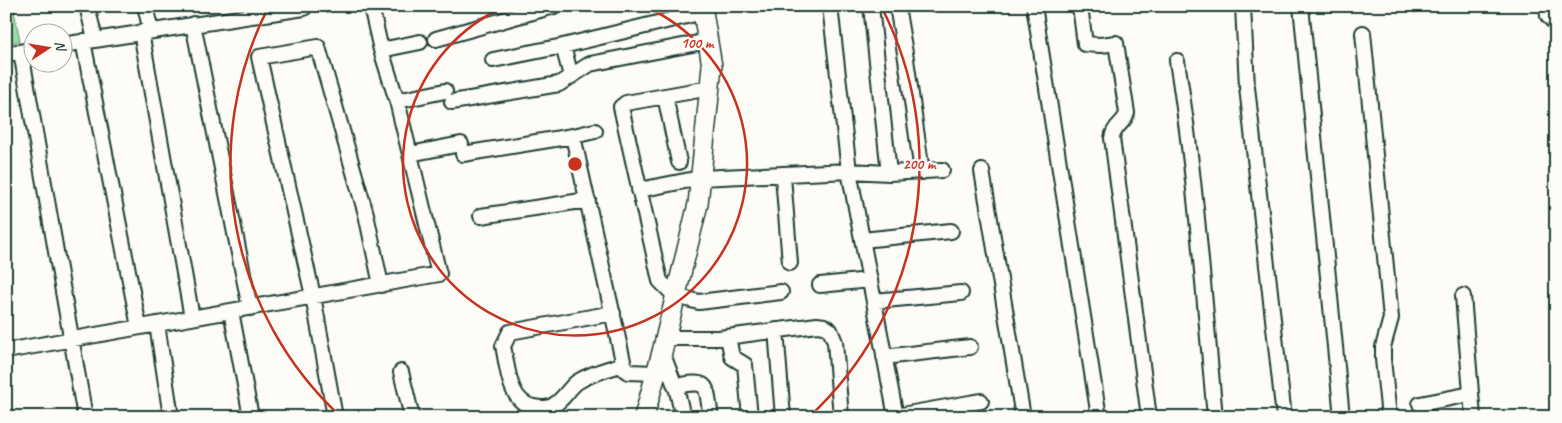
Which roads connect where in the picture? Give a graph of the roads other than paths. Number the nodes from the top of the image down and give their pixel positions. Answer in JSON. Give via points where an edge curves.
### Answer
{"nodes":[{"id":1,"x":87,"y":6,"type":"edge"},
{"id":2,"x":145,"y":6,"type":"edge"},
{"id":3,"x":304,"y":6,"type":"edge"},
{"id":4,"x":372,"y":6,"type":"edge"},
{"id":5,"x":554,"y":6,"type":"edge"},
{"id":6,"x":830,"y":6,"type":"edge"},
{"id":7,"x":871,"y":6,"type":"edge"},
{"id":8,"x":897,"y":6,"type":"edge"},
{"id":9,"x":1034,"y":6,"type":"edge"},
{"id":10,"x":1080,"y":6,"type":"edge"},
{"id":11,"x":1243,"y":6,"type":"edge"},
{"id":12,"x":1301,"y":6,"type":"edge"},
{"id":13,"x":1547,"y":6,"type":"edge"},
{"id":14,"x":703,"y":9,"type":"edge"},
{"id":15,"x":194,"y":24,"type":"junction"},
{"id":16,"x":1556,"y":24,"type":"edge"},
{"id":17,"x":146,"y":31,"type":"junction"},
{"id":18,"x":1363,"y":33,"type":"dead end"},
{"id":19,"x":436,"y":39,"type":"dead end"},
{"id":20,"x":89,"y":40,"type":"junction"},
{"id":21,"x":708,"y":41,"type":"junction"},
{"id":22,"x":420,"y":42,"type":"dead end"},
{"id":23,"x":72,"y":43,"type":"edge"},
{"id":24,"x":563,"y":46,"type":"junction"},
{"id":25,"x":381,"y":50,"type":"junction"},
{"id":26,"x":22,"y":52,"type":"edge"},
{"id":27,"x":6,"y":54,"type":"edge"},
{"id":28,"x":493,"y":60,"type":"dead end"},
{"id":29,"x":1177,"y":61,"type":"dead end"},
{"id":30,"x":30,"y":72,"type":"edge"},
{"id":31,"x":571,"y":76,"type":"junction"},
{"id":32,"x":710,"y":88,"type":"junction"},
{"id":33,"x":665,"y":96,"type":"junction"},
{"id":34,"x":397,"y":101,"type":"junction"},
{"id":35,"x":595,"y":131,"type":"dead end"},
{"id":36,"x":573,"y":136,"type":"junction"},
{"id":37,"x":410,"y":154,"type":"junction"},
{"id":38,"x":679,"y":162,"type":"dead end"},
{"id":39,"x":942,"y":170,"type":"dead end"},
{"id":40,"x":849,"y":171,"type":"junction"},
{"id":41,"x":982,"y":171,"type":"dead end"},
{"id":42,"x":922,"y":172,"type":"junction"},
{"id":43,"x":889,"y":173,"type":"junction"},
{"id":44,"x":783,"y":176,"type":"junction"},
{"id":45,"x":700,"y":178,"type":"junction"},
{"id":46,"x":639,"y":190,"type":"junction"},
{"id":47,"x":588,"y":200,"type":"junction"},
{"id":48,"x":481,"y":216,"type":"dead end"},
{"id":49,"x":950,"y":231,"type":"dead end"},
{"id":50,"x":862,"y":240,"type":"junction"},
{"id":51,"x":790,"y":263,"type":"dead end"},
{"id":52,"x":870,"y":280,"type":"junction"},
{"id":53,"x":381,"y":285,"type":"junction"},
{"id":54,"x":820,"y":285,"type":"dead end"},
{"id":55,"x":781,"y":292,"type":"dead end"},
{"id":56,"x":960,"y":293,"type":"dead end"},
{"id":57,"x":314,"y":296,"type":"junction"},
{"id":58,"x":675,"y":296,"type":"junction"},
{"id":59,"x":1463,"y":296,"type":"dead end"},
{"id":60,"x":874,"y":301,"type":"junction"},
{"id":61,"x":250,"y":308,"type":"junction"},
{"id":62,"x":232,"y":311,"type":"junction"},
{"id":63,"x":613,"y":313,"type":"junction"},
{"id":64,"x":192,"y":318,"type":"junction"},
{"id":65,"x":157,"y":324,"type":"junction"},
{"id":66,"x":139,"y":328,"type":"junction"},
{"id":67,"x":776,"y":330,"type":"junction"},
{"id":68,"x":728,"y":337,"type":"junction"},
{"id":69,"x":71,"y":340,"type":"junction"},
{"id":70,"x":664,"y":345,"type":"junction"},
{"id":71,"x":970,"y":347,"type":"dead end"},
{"id":72,"x":6,"y":351,"type":"edge"},
{"id":73,"x":884,"y":357,"type":"junction"},
{"id":74,"x":624,"y":364,"type":"junction"},
{"id":75,"x":401,"y":372,"type":"dead end"},
{"id":76,"x":656,"y":373,"type":"junction"},
{"id":77,"x":675,"y":386,"type":"junction"},
{"id":78,"x":1471,"y":394,"type":"junction"},
{"id":79,"x":981,"y":401,"type":"dead end"},
{"id":80,"x":1420,"y":404,"type":"dead end"},
{"id":81,"x":896,"y":416,"type":"edge"},
{"id":82,"x":85,"y":417,"type":"edge"},
{"id":83,"x":171,"y":417,"type":"edge"},
{"id":84,"x":251,"y":417,"type":"edge"},
{"id":85,"x":335,"y":417,"type":"edge"},
{"id":86,"x":412,"y":417,"type":"edge"},
{"id":87,"x":644,"y":417,"type":"edge"},
{"id":88,"x":683,"y":417,"type":"edge"},
{"id":89,"x":711,"y":417,"type":"edge"},
{"id":90,"x":750,"y":417,"type":"edge"},
{"id":91,"x":783,"y":417,"type":"edge"},
{"id":92,"x":842,"y":417,"type":"edge"},
{"id":93,"x":1023,"y":417,"type":"edge"},
{"id":94,"x":1100,"y":417,"type":"edge"},
{"id":95,"x":1149,"y":417,"type":"edge"},
{"id":96,"x":1215,"y":417,"type":"edge"},
{"id":97,"x":1284,"y":417,"type":"edge"},
{"id":98,"x":1342,"y":417,"type":"edge"},
{"id":99,"x":1389,"y":417,"type":"edge"},
{"id":100,"x":1473,"y":417,"type":"edge"}],
"edges":[{"from":1,"to":20,"type":"street"},
{"from":2,"to":17,"type":"street"},
{"from":3,"to":15,"type":"street"},
{"from":4,"to":25,"type":"street"},
{"from":5,"to":19,"type":"street"},
{"from":6,"to":40,"type":"street"},
{"from":7,"to":43,"type":"street"},
{"from":8,"to":42,"type":"street"},
{"from":9,"to":94,"type":"street"},
{"from":10,"to":95,"type":"street","via":[[1085,44],[1116,43],[1121,72],[1127,113],[1113,131],[1112,138]]},
{"from":11,"to":97,"type":"street","via":[[1247,87]]},
{"from":12,"to":98,"type":"street"},
{"from":13,"to":16,"type":"street","via":[[1548,16]]},
{"from":14,"to":21,"type":"main road"},
{"from":14,"to":24,"type":"street"},
{"from":15,"to":17,"type":"street"},
{"from":15,"to":61,"type":"street"},
{"from":17,"to":20,"type":"street"},
{"from":17,"to":64,"type":"street"},
{"from":18,"to":99,"type":"street","via":[[1391,318],[1383,347]]},
{"from":20,"to":23,"type":"street"},
{"from":20,"to":66,"type":"street"},
{"from":21,"to":31,"type":"street","via":[[590,64]]},
{"from":21,"to":32,"type":"main road","via":[[712,66]]},
{"from":22,"to":25,"type":"street"},
{"from":24,"to":28,"type":"street"},
{"from":24,"to":31,"type":"street"},
{"from":25,"to":34,"type":"street"},
{"from":26,"to":27,"type":"street"},
{"from":29,"to":96,"type":"street","via":[[1196,201]]},
{"from":30,"to":69,"type":"street"},
{"from":31,"to":34,"type":"street","via":[[559,84]]},
{"from":32,"to":33,"type":"street"},
{"from":32,"to":45,"type":"main road"},
{"from":33,"to":38,"type":"street"},
{"from":33,"to":46,"type":"street","via":[[626,103],[621,107]]},
{"from":34,"to":37,"type":"street"},
{"from":35,"to":36,"type":"street"},
{"from":36,"to":37,"type":"street"},
{"from":36,"to":47,"type":"street"},
{"from":37,"to":53,"type":"street","via":[[439,274]]},
{"from":39,"to":42,"type":"street"},
{"from":40,"to":43,"type":"street"},
{"from":40,"to":44,"type":"street"},
{"from":40,"to":50,"type":"street"},
{"from":41,"to":93,"type":"street"},
{"from":42,"to":43,"type":"street"},
{"from":44,"to":45,"type":"street"},
{"from":44,"to":51,"type":"street"},
{"from":45,"to":46,"type":"street"},
{"from":45,"to":58,"type":"main road","via":[[698,204]]},
{"from":46,"to":58,"type":"street","via":[[660,281]]},
{"from":47,"to":48,"type":"street"},
{"from":47,"to":63,"type":"street"},
{"from":49,"to":50,"type":"street"},
{"from":50,"to":52,"type":"street"},
{"from":52,"to":54,"type":"street"},
{"from":52,"to":60,"type":"street"},
{"from":53,"to":57,"type":"street"},
{"from":53,"to":57,"type":"street","via":[[366,214],[318,47],[259,57]]},
{"from":55,"to":58,"type":"street","via":[[699,302]]},
{"from":56,"to":60,"type":"street"},
{"from":57,"to":61,"type":"street"},
{"from":57,"to":85,"type":"street"},
{"from":58,"to":70,"type":"main road"},
{"from":59,"to":78,"type":"street"},
{"from":60,"to":73,"type":"street"},
{"from":61,"to":62,"type":"street"},
{"from":62,"to":64,"type":"street"},
{"from":62,"to":84,"type":"street"},
{"from":63,"to":74,"type":"street"},
{"from":63,"to":74,"type":"street","via":[[510,332],[503,346],[514,393],[528,406],[540,408],[551,407],[587,377]]},
{"from":64,"to":65,"type":"street"},
{"from":65,"to":66,"type":"street"},
{"from":65,"to":83,"type":"street"},
{"from":66,"to":69,"type":"street"},
{"from":67,"to":68,"type":"street"},
{"from":67,"to":91,"type":"street"},
{"from":67,"to":92,"type":"street","via":[[817,324],[830,330],[835,342]]},
{"from":68,"to":70,"type":"street"},
{"from":68,"to":90,"type":"street","via":[[732,357],[745,365]]},
{"from":69,"to":72,"type":"street"},
{"from":69,"to":82,"type":"street"},
{"from":70,"to":76,"type":"main road"},
{"from":70,"to":77,"type":"street"},
{"from":71,"to":73,"type":"street"},
{"from":73,"to":81,"type":"street"},
{"from":74,"to":76,"type":"street","via":[[628,372]]},
{"from":75,"to":86,"type":"street"},
{"from":76,"to":87,"type":"main road"},
{"from":77,"to":88,"type":"street"},
{"from":77,"to":89,"type":"street","via":[[704,384]]},
{"from":78,"to":80,"type":"street"},
{"from":78,"to":100,"type":"street"},
{"from":79,"to":81,"type":"street"}]}
